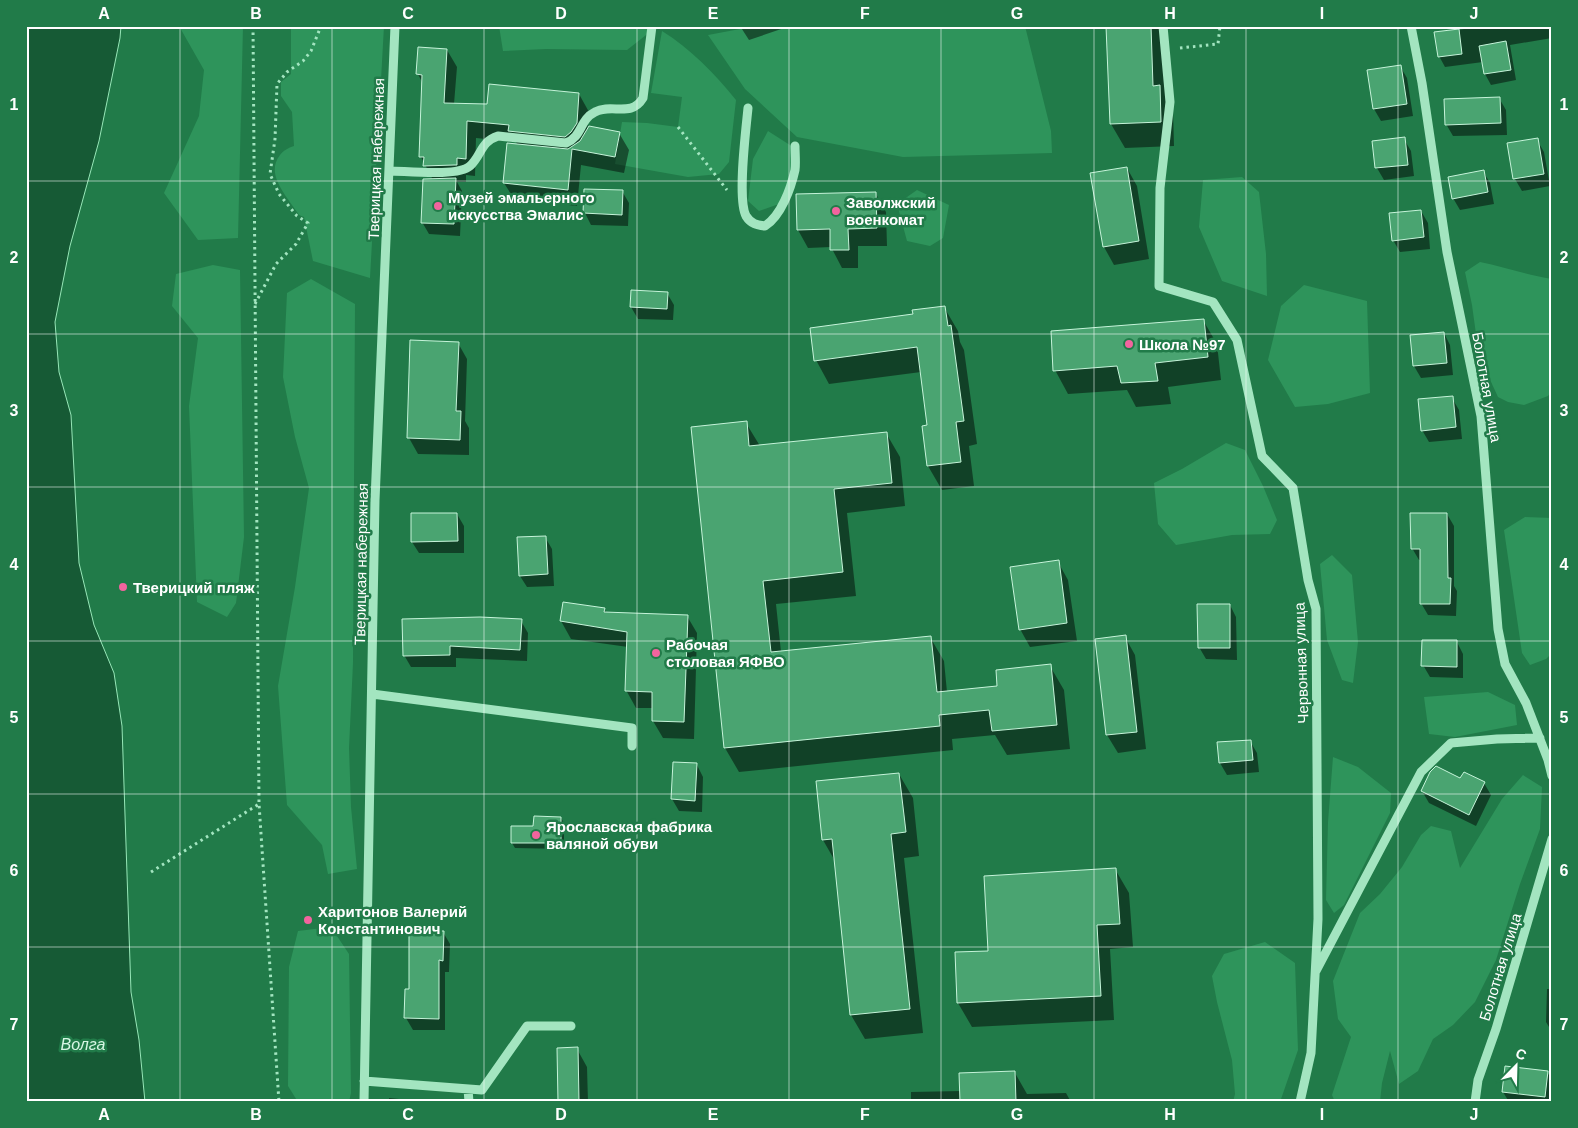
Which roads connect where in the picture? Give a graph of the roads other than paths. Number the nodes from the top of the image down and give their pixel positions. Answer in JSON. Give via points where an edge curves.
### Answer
{"nodes":[{"id":1,"x":395,"y":26,"type":"edge"},
{"id":2,"x":652,"y":26,"type":"edge"},
{"id":3,"x":1163,"y":26,"type":"edge"},
{"id":4,"x":1411,"y":26,"type":"edge"},
{"id":5,"x":748,"y":108,"type":"dead end"},
{"id":6,"x":795,"y":146,"type":"dead end"},
{"id":7,"x":389,"y":170,"type":"junction"},
{"id":8,"x":372,"y":694,"type":"junction"},
{"id":9,"x":1540,"y":738,"type":"junction"},
{"id":10,"x":632,"y":746,"type":"dead end"},
{"id":11,"x":1552,"y":776,"type":"edge"},
{"id":12,"x":1552,"y":839,"type":"edge"},
{"id":13,"x":1315,"y":973,"type":"junction"},
{"id":14,"x":571,"y":1026,"type":"dead end"},
{"id":15,"x":364,"y":1080,"type":"junction"},
{"id":16,"x":468,"y":1089,"type":"junction"},
{"id":17,"x":364,"y":1102,"type":"edge"},
{"id":18,"x":469,"y":1102,"type":"edge"},
{"id":19,"x":1300,"y":1102,"type":"edge"},
{"id":20,"x":1475,"y":1102,"type":"edge"}],
"edges":[{"from":1,"to":7,"type":"street","name":"Тверицкая набережная"},
{"from":2,"to":7,"type":"street","via":[[643,98],[639,104],[630,109],[597,110],[586,118],[574,140],[566,143],[498,136],[489,139],[468,168],[456,172]]},
{"from":3,"to":13,"type":"street","name":"Червонная улица","via":[[1170,102],[1160,188],[1159,286],[1213,302],[1237,340],[1262,456],[1293,488],[1316,609],[1318,919]]},
{"from":4,"to":9,"type":"street","name":"Болотная улица","via":[[1447,252],[1481,416],[1498,629],[1506,664]]},
{"from":5,"to":6,"type":"street","via":[[743,205],[746,216],[754,224],[765,226],[772,222],[781,208],[795,169]]},
{"from":7,"to":8,"type":"street","name":"Тверицкая набережная","via":[[375,500]]},
{"from":8,"to":10,"type":"street","via":[[632,728]]},
{"from":8,"to":15,"type":"street","name":"Тверицкая набережная"},
{"from":9,"to":11,"type":"street","name":"Болотная улица"},
{"from":9,"to":13,"type":"street","via":[[1451,743],[1421,772]]},
{"from":12,"to":20,"type":"street","name":"Болотная улица","via":[[1478,1080]]},
{"from":13,"to":19,"type":"street","name":"Червонная улица","via":[[1310,1053]]},
{"from":14,"to":16,"type":"street","via":[[527,1026],[482,1090]]},
{"from":15,"to":16,"type":"street"},
{"from":15,"to":17,"type":"street","name":"Тверицкая набережная"},
{"from":16,"to":18,"type":"street"}]}
